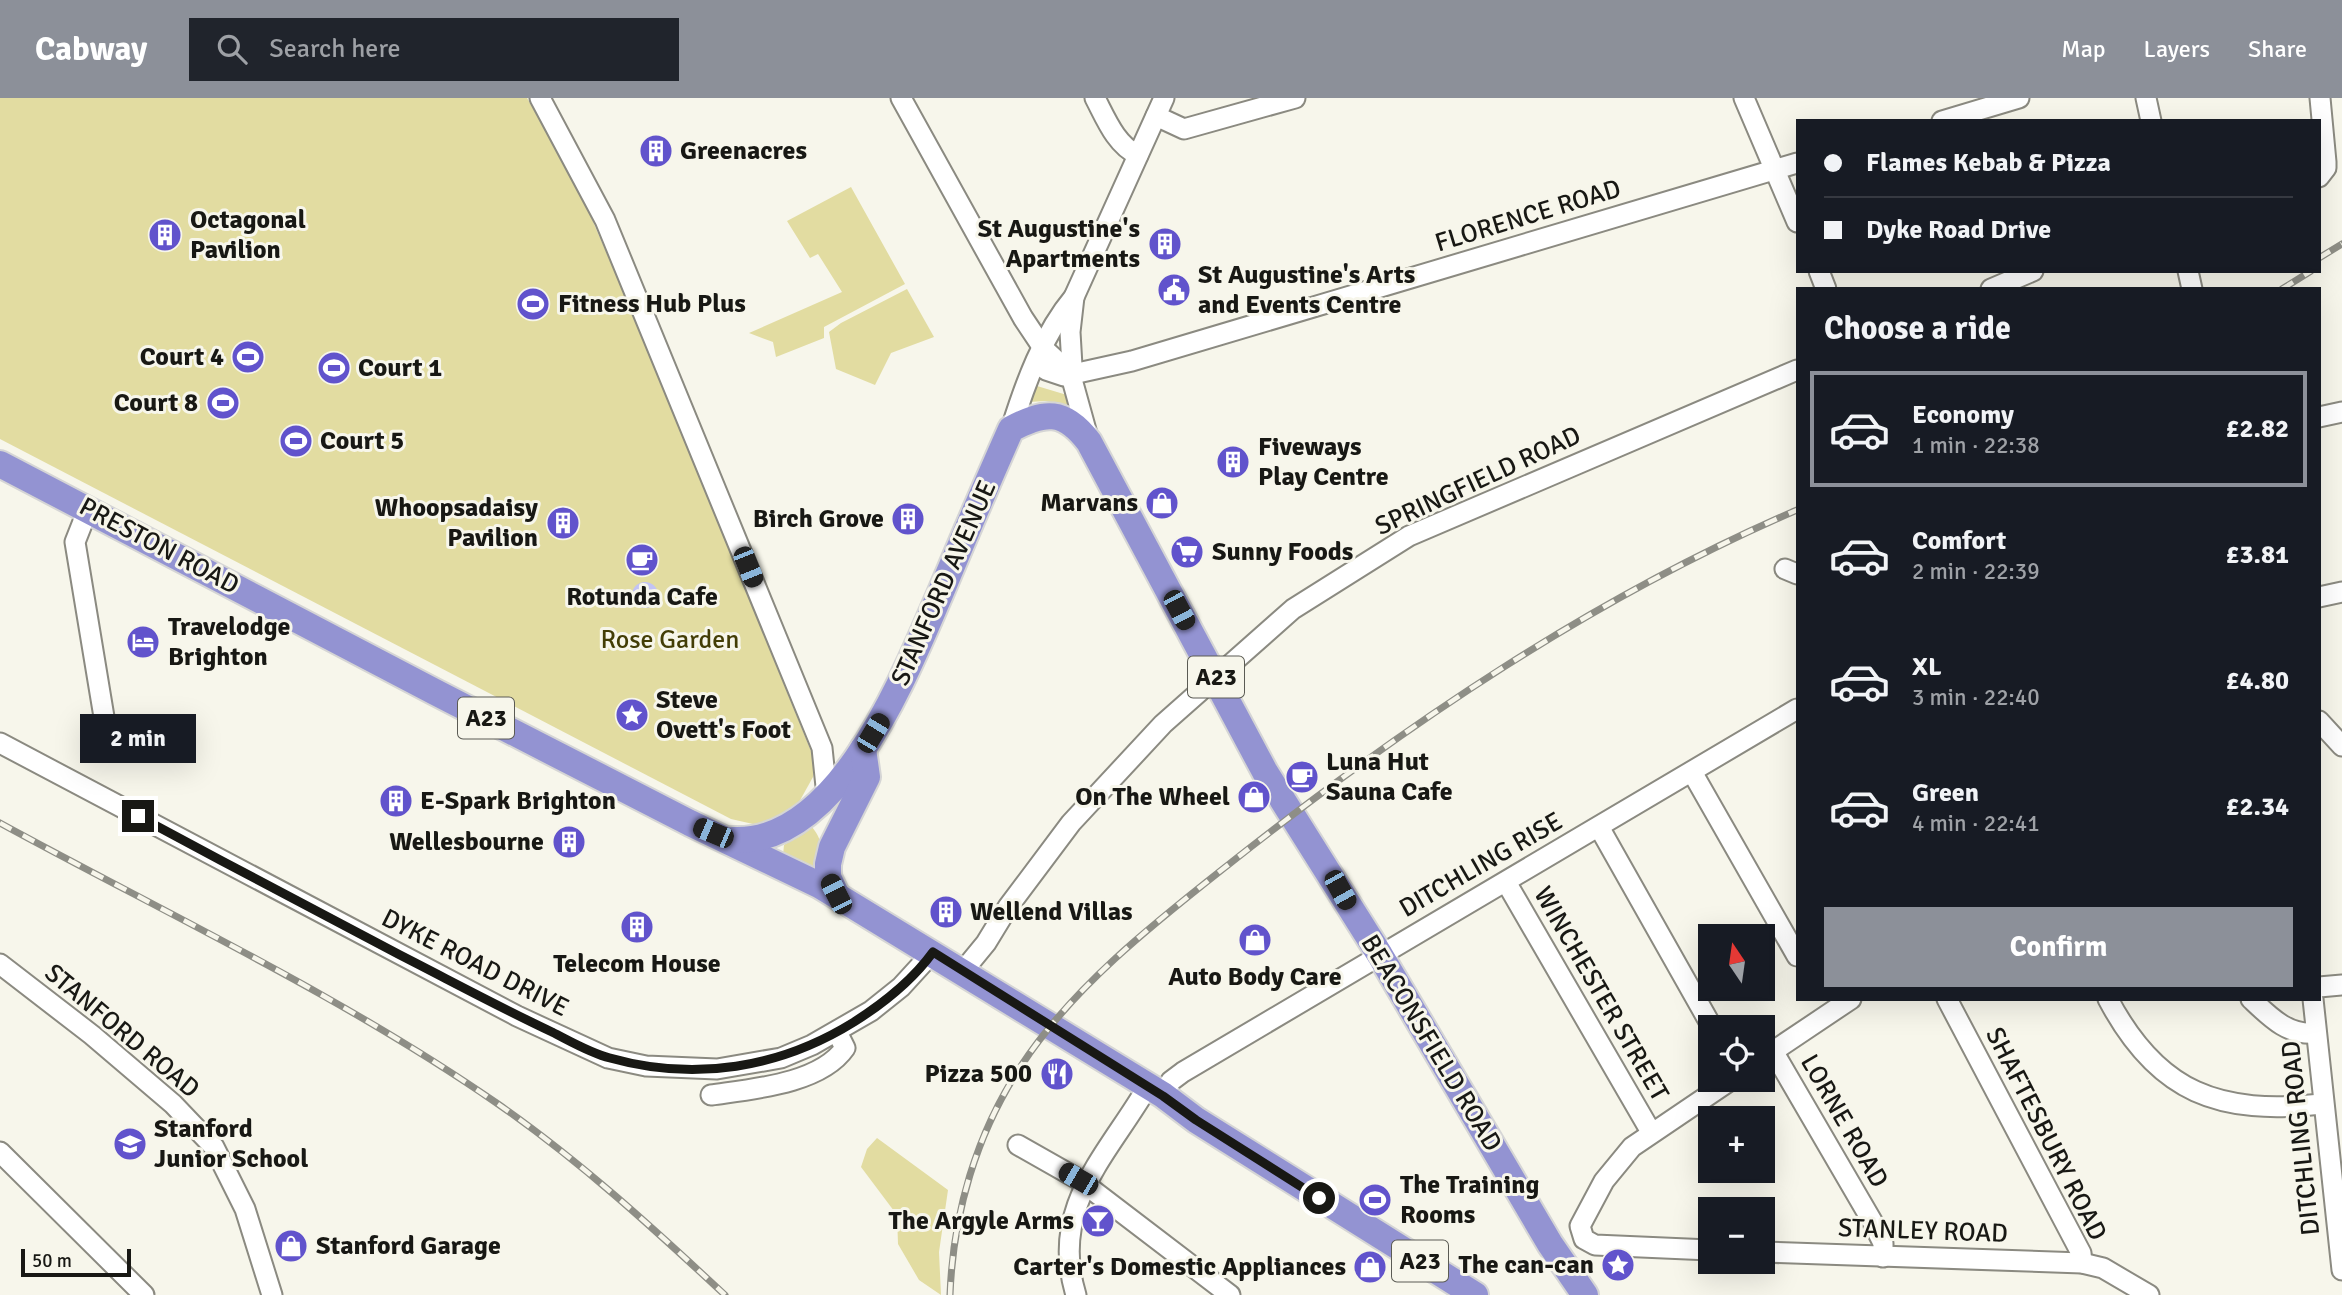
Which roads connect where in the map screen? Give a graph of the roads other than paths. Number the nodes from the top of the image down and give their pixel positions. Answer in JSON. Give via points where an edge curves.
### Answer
{"nodes":[{"id":1,"x":540,"y":98,"type":"edge"},
{"id":2,"x":901,"y":98,"type":"edge"},
{"id":3,"x":1095,"y":98,"type":"edge"},
{"id":4,"x":1295,"y":98,"type":"edge"},
{"id":5,"x":1744,"y":98,"type":"edge"},
{"id":6,"x":2018,"y":98,"type":"edge"},
{"id":7,"x":2146,"y":98,"type":"edge"},
{"id":8,"x":2320,"y":98,"type":"edge"},
{"id":9,"x":1160,"y":107,"type":"edge"},
{"id":10,"x":1949,"y":119,"type":"edge"},
{"id":11,"x":2151,"y":119,"type":"edge"},
{"id":12,"x":1138,"y":155,"type":"junction"},
{"id":13,"x":1796,"y":163,"type":"edge"},
{"id":14,"x":1775,"y":170,"type":"junction"},
{"id":15,"x":2321,"y":174,"type":"edge"},
{"id":16,"x":1796,"y":220,"type":"edge"},
{"id":17,"x":2028,"y":273,"type":"edge"},
{"id":18,"x":1996,"y":287,"type":"edge"},
{"id":19,"x":1074,"y":298,"type":"junction"},
{"id":20,"x":1041,"y":352,"type":"junction"},
{"id":21,"x":1796,"y":370,"type":"edge"},
{"id":22,"x":1072,"y":375,"type":"junction"},
{"id":23,"x":2342,"y":412,"type":"edge"},
{"id":24,"x":2321,"y":417,"type":"edge"},
{"id":25,"x":1011,"y":429,"type":"junction"},
{"id":26,"x":1089,"y":442,"type":"junction"},
{"id":27,"x":0,"y":464,"type":"edge"},
{"id":28,"x":88,"y":509,"type":"junction"},
{"id":29,"x":2342,"y":592,"type":"edge"},
{"id":30,"x":2321,"y":597,"type":"edge"},
{"id":31,"x":1216,"y":677,"type":"junction"},
{"id":32,"x":1796,"y":710,"type":"edge"},
{"id":33,"x":104,"y":723,"type":"dead end"},
{"id":34,"x":2321,"y":723,"type":"edge"},
{"id":35,"x":0,"y":743,"type":"edge"},
{"id":36,"x":2342,"y":746,"type":"edge"},
{"id":37,"x":822,"y":748,"type":"junction"},
{"id":38,"x":863,"y":749,"type":"junction"},
{"id":39,"x":1692,"y":772,"type":"junction"},
{"id":40,"x":819,"y":803,"type":"junction"},
{"id":41,"x":1599,"y":827,"type":"junction"},
{"id":42,"x":728,"y":840,"type":"junction"},
{"id":43,"x":832,"y":847,"type":"junction"},
{"id":44,"x":1506,"y":883,"type":"junction"},
{"id":45,"x":836,"y":894,"type":"junction"},
{"id":46,"x":933,"y":952,"type":"junction"},
{"id":47,"x":1380,"y":955,"type":"junction"},
{"id":48,"x":1796,"y":955,"type":"edge"},
{"id":49,"x":0,"y":964,"type":"edge"},
{"id":50,"x":963,"y":971,"type":"junction"},
{"id":51,"x":2342,"y":985,"type":"edge"},
{"id":52,"x":2321,"y":988,"type":"edge"},
{"id":53,"x":1843,"y":1001,"type":"edge"},
{"id":54,"x":1948,"y":1001,"type":"edge"},
{"id":55,"x":2109,"y":1001,"type":"edge"},
{"id":56,"x":2253,"y":1001,"type":"edge"},
{"id":57,"x":2313,"y":1001,"type":"edge"},
{"id":58,"x":1826,"y":1006,"type":"edge"},
{"id":59,"x":1705,"y":1015,"type":"edge"},
{"id":60,"x":837,"y":1032,"type":"junction"},
{"id":61,"x":2316,"y":1033,"type":"junction"},
{"id":62,"x":1775,"y":1049,"type":"edge"},
{"id":63,"x":1775,"y":1066,"type":"edge"},
{"id":64,"x":1155,"y":1091,"type":"junction"},
{"id":65,"x":1713,"y":1092,"type":"edge"},
{"id":66,"x":711,"y":1095,"type":"dead end"},
{"id":67,"x":2322,"y":1104,"type":"junction"},
{"id":68,"x":1651,"y":1132,"type":"junction"},
{"id":69,"x":1018,"y":1145,"type":"dead end"},
{"id":70,"x":0,"y":1152,"type":"edge"},
{"id":71,"x":1085,"y":1185,"type":"junction"},
{"id":72,"x":1698,"y":1249,"type":"edge"},
{"id":73,"x":1775,"y":1253,"type":"edge"},
{"id":74,"x":1883,"y":1257,"type":"junction"},
{"id":75,"x":2082,"y":1263,"type":"junction"},
{"id":76,"x":2342,"y":1270,"type":"edge"},
{"id":77,"x":1577,"y":1288,"type":"edge"},
{"id":78,"x":144,"y":1295,"type":"edge"},
{"id":79,"x":272,"y":1295,"type":"edge"},
{"id":80,"x":1076,"y":1295,"type":"edge"},
{"id":81,"x":1230,"y":1295,"type":"edge"},
{"id":82,"x":1475,"y":1295,"type":"edge"},
{"id":83,"x":2150,"y":1295,"type":"edge"}],
"edges":[{"from":1,"to":37,"type":"street","via":[[606,220]]},
{"from":2,"to":20,"type":"street"},
{"from":3,"to":12,"type":"street","via":[[1126,150]]},
{"from":4,"to":9,"type":"street","via":[[1184,129]]},
{"from":5,"to":14,"type":"street"},
{"from":6,"to":10,"type":"street"},
{"from":7,"to":11,"type":"street"},
{"from":8,"to":15,"type":"street","via":[[2326,162]]},
{"from":9,"to":12,"type":"street","name":"STANFORD AVENUE"},
{"from":12,"to":19,"type":"street","name":"STANFORD AVENUE"},
{"from":13,"to":14,"type":"street","name":"FLORENCE ROAD"},
{"from":14,"to":16,"type":"street"},
{"from":14,"to":22,"type":"street","name":"FLORENCE ROAD"},
{"from":17,"to":18,"type":"street"},
{"from":19,"to":20,"type":"street","name":"STANFORD AVENUE"},
{"from":19,"to":22,"type":"street","name":"STANFORD AVENUE"},
{"from":20,"to":22,"type":"street","via":[[1046,370]]},
{"from":20,"to":25,"type":"street","name":"STANFORD AVENUE"},
{"from":21,"to":31,"type":"street","name":"SPRINGFIELD ROAD","via":[[1409,536],[1293,609]]},
{"from":22,"to":26,"type":"street","name":"BEACONSFIELD ROAD"},
{"from":23,"to":24,"type":"street"},
{"from":25,"to":26,"type":"highway","name":"BEACONSFIELD ROAD","number":"A23","via":[[1043,416],[1058,416],[1079,429]]},
{"from":25,"to":38,"type":"highway","name":"STANFORD AVENUE","number":"A23","via":[[900,687]]},
{"from":26,"to":31,"type":"highway","name":"BEACONSFIELD ROAD","number":"A23"},
{"from":27,"to":28,"type":"highway","name":"PRESTON ROAD","number":"A23"},
{"from":28,"to":33,"type":"street","via":[[75,542]]},
{"from":28,"to":42,"type":"highway","name":"PRESTON ROAD","number":"A23"},
{"from":29,"to":30,"type":"street"},
{"from":31,"to":47,"type":"highway","name":"BEACONSFIELD ROAD","number":"A23","via":[[1265,772]]},
{"from":31,"to":50,"type":"street","name":"SPRINGFIELD ROAD","via":[[1163,724],[1071,823]]},
{"from":32,"to":39,"type":"street","name":"DITCHLING RISE"},
{"from":34,"to":36,"type":"street"},
{"from":35,"to":60,"type":"street","name":"DYKE ROAD DRIVE","via":[[517,1016],[608,1058],[646,1066],[741,1067],[797,1052]]},
{"from":37,"to":38,"type":"street"},
{"from":37,"to":40,"type":"street"},
{"from":38,"to":40,"type":"highway","name":"STANFORD AVENUE","number":"A23"},
{"from":38,"to":43,"type":"highway","via":[[867,778]]},
{"from":39,"to":41,"type":"street","name":"DITCHLING RISE"},
{"from":39,"to":48,"type":"street"},
{"from":40,"to":42,"type":"highway","name":"STANFORD AVENUE","number":"A23","via":[[767,837]]},
{"from":40,"to":43,"type":"highway"},
{"from":41,"to":44,"type":"street","name":"DITCHLING RISE"},
{"from":41,"to":59,"type":"street"},
{"from":42,"to":45,"type":"highway","number":"A23"},
{"from":43,"to":45,"type":"highway","via":[[828,877]]},
{"from":44,"to":47,"type":"street","name":"DITCHLING RISE"},
{"from":44,"to":68,"type":"street","name":"WINCHESTER STREET"},
{"from":45,"to":46,"type":"highway","number":"A23"},
{"from":46,"to":50,"type":"highway","number":"A23"},
{"from":46,"to":60,"type":"street","name":"DYKE ROAD DRIVE","via":[[892,996]]},
{"from":47,"to":64,"type":"street","name":"DITCHLING RISE"},
{"from":47,"to":77,"type":"highway","name":"BEACONSFIELD ROAD","number":"A23"},
{"from":49,"to":79,"type":"street","name":"STANFORD ROAD","via":[[173,1104],[214,1147],[245,1209]]},
{"from":50,"to":64,"type":"highway","number":"A23"},
{"from":51,"to":52,"type":"street"},
{"from":53,"to":58,"type":"street"},
{"from":54,"to":75,"type":"street","name":"SHAFTESBURY ROAD","via":[[2081,1253]]},
{"from":55,"to":67,"type":"street","via":[[2133,1043],[2188,1089],[2241,1106]]},
{"from":56,"to":61,"type":"street","via":[[2290,1030]]},
{"from":57,"to":61,"type":"street","name":"DITCHLING ROAD"},
{"from":58,"to":62,"type":"street"},
{"from":60,"to":66,"type":"street","via":[[845,1048],[836,1060],[816,1071],[786,1082]]},
{"from":61,"to":67,"type":"street","name":"DITCHLING ROAD"},
{"from":63,"to":74,"type":"street","name":"LORNE ROAD","via":[[1872,1220],[1883,1243]]},
{"from":64,"to":71,"type":"street","name":"DITCHLING RISE"},
{"from":64,"to":82,"type":"highway","number":"A23"},
{"from":65,"to":68,"type":"street"},
{"from":67,"to":76,"type":"street","name":"DITCHLING ROAD"},
{"from":68,"to":72,"type":"street","via":[[1618,1161],[1582,1217],[1581,1235],[1591,1244]]},
{"from":69,"to":71,"type":"street"},
{"from":70,"to":78,"type":"street"},
{"from":71,"to":80,"type":"street","name":"DITCHLING RISE","via":[[1068,1254]]},
{"from":71,"to":81,"type":"street"},
{"from":73,"to":74,"type":"street","name":"STANLEY ROAD"},
{"from":74,"to":75,"type":"street","name":"STANLEY ROAD"},
{"from":75,"to":83,"type":"street","name":"SHAFTESBURY ROAD","via":[[2103,1268]]}]}
